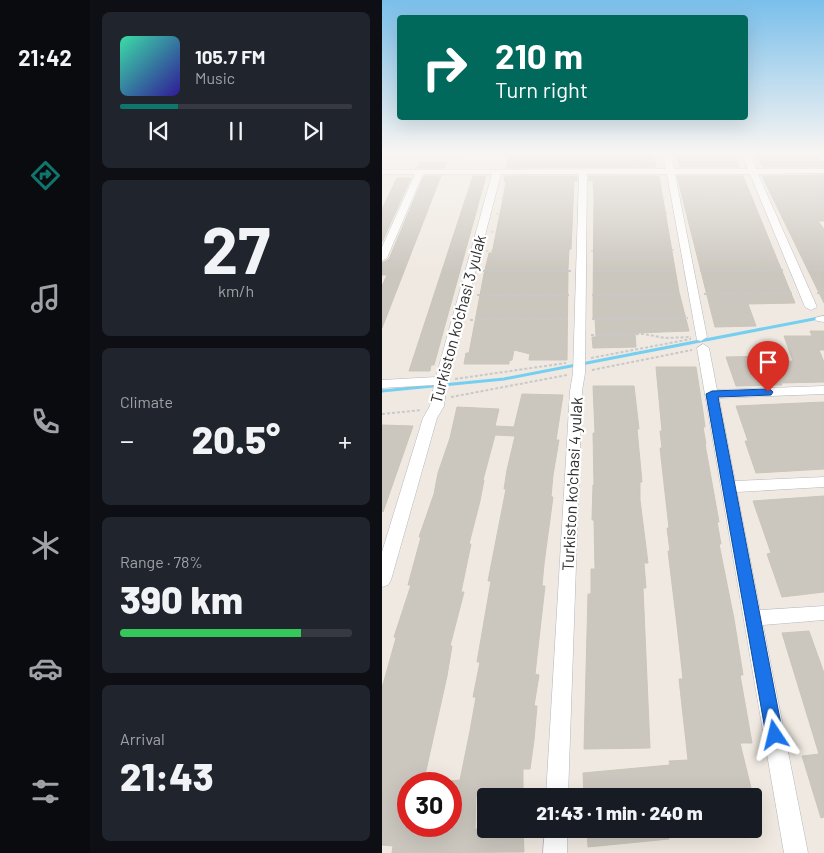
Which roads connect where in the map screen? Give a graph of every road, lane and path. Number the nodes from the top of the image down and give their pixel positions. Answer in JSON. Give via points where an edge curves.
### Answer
{"nodes":[{"id":1,"x":410,"y":194,"type":"edge"},
{"id":2,"x":491,"y":194,"type":"edge"},
{"id":3,"x":583,"y":194,"type":"edge"},
{"id":4,"x":675,"y":194,"type":"edge"},
{"id":5,"x":764,"y":196,"type":"junction"},
{"id":6,"x":824,"y":196,"type":"edge"},
{"id":7,"x":676,"y":197,"type":"junction"},
{"id":8,"x":490,"y":198,"type":"junction"},
{"id":9,"x":583,"y":198,"type":"junction"},
{"id":10,"x":678,"y":213,"type":"junction"},
{"id":11,"x":771,"y":213,"type":"junction"},
{"id":12,"x":824,"y":213,"type":"edge"},
{"id":13,"x":486,"y":214,"type":"junction"},
{"id":14,"x":582,"y":214,"type":"junction"},
{"id":15,"x":778,"y":230,"type":"junction"},
{"id":16,"x":824,"y":230,"type":"edge"},
{"id":17,"x":582,"y":231,"type":"junction"},
{"id":18,"x":682,"y":231,"type":"junction"},
{"id":19,"x":481,"y":232,"type":"junction"},
{"id":20,"x":685,"y":250,"type":"junction"},
{"id":21,"x":786,"y":250,"type":"junction"},
{"id":22,"x":824,"y":250,"type":"edge"},
{"id":23,"x":476,"y":251,"type":"junction"},
{"id":24,"x":582,"y":251,"type":"junction"},
{"id":25,"x":382,"y":258,"type":"edge"},
{"id":26,"x":795,"y":270,"type":"junction"},
{"id":27,"x":824,"y":270,"type":"edge"},
{"id":28,"x":471,"y":271,"type":"junction"},
{"id":29,"x":689,"y":271,"type":"junction"},
{"id":30,"x":581,"y":272,"type":"junction"},
{"id":31,"x":805,"y":293,"type":"junction"},
{"id":32,"x":824,"y":293,"type":"edge"},
{"id":33,"x":464,"y":294,"type":"junction"},
{"id":34,"x":693,"y":294,"type":"junction"},
{"id":35,"x":581,"y":295,"type":"junction"},
{"id":36,"x":811,"y":307,"type":"dead end"},
{"id":37,"x":580,"y":335,"type":"junction"},
{"id":38,"x":702,"y":342,"type":"junction"},
{"id":39,"x":579,"y":373,"type":"junction"},
{"id":40,"x":441,"y":381,"type":"junction"},
{"id":41,"x":382,"y":384,"type":"edge"},
{"id":42,"x":824,"y":390,"type":"edge"},
{"id":43,"x":712,"y":394,"type":"junction"},
{"id":44,"x":438,"y":406,"type":"junction"},
{"id":45,"x":382,"y":414,"type":"edge"},
{"id":46,"x":824,"y":482,"type":"edge"},
{"id":47,"x":729,"y":487,"type":"junction"},
{"id":48,"x":382,"y":580,"type":"edge"},
{"id":49,"x":824,"y":612,"type":"edge"},
{"id":50,"x":753,"y":618,"type":"junction"},
{"id":51,"x":557,"y":788,"type":"edge"},
{"id":52,"x":556,"y":838,"type":"edge"},
{"id":53,"x":555,"y":853,"type":"edge"},
{"id":54,"x":796,"y":853,"type":"edge"}],
"edges":[{"from":1,"to":25,"type":"street"},
{"from":2,"to":8,"type":"street","name":"Turkiston ko'chasi 3 yulak"},
{"from":3,"to":9,"type":"street","name":"Turkiston ko'chasi 4 yulak"},
{"from":4,"to":7,"type":"street"},
{"from":5,"to":6,"type":"path"},
{"from":5,"to":7,"type":"path"},
{"from":5,"to":11,"type":"street"},
{"from":7,"to":9,"type":"path"},
{"from":7,"to":10,"type":"street"},
{"from":8,"to":9,"type":"path"},
{"from":8,"to":13,"type":"street","name":"Turkiston ko'chasi 3 yulak"},
{"from":9,"to":14,"type":"street","name":"Turkiston ko'chasi 4 yulak"},
{"from":10,"to":11,"type":"path"},
{"from":10,"to":14,"type":"path"},
{"from":10,"to":18,"type":"street"},
{"from":11,"to":12,"type":"path"},
{"from":11,"to":15,"type":"street"},
{"from":13,"to":14,"type":"path"},
{"from":13,"to":19,"type":"street","name":"Turkiston ko'chasi 3 yulak"},
{"from":14,"to":17,"type":"street","name":"Turkiston ko'chasi 4 yulak"},
{"from":15,"to":16,"type":"path"},
{"from":15,"to":18,"type":"path"},
{"from":15,"to":21,"type":"street"},
{"from":17,"to":18,"type":"path"},
{"from":17,"to":19,"type":"path"},
{"from":17,"to":24,"type":"street","name":"Turkiston ko'chasi 4 yulak"},
{"from":18,"to":20,"type":"street"},
{"from":19,"to":23,"type":"street","name":"Turkiston ko'chasi 3 yulak"},
{"from":20,"to":21,"type":"path"},
{"from":20,"to":24,"type":"path"},
{"from":20,"to":29,"type":"street"},
{"from":21,"to":22,"type":"path"},
{"from":21,"to":26,"type":"street"},
{"from":23,"to":24,"type":"path"},
{"from":23,"to":28,"type":"street","name":"Turkiston ko'chasi 3 yulak"},
{"from":24,"to":30,"type":"street","name":"Turkiston ko'chasi 4 yulak"},
{"from":26,"to":27,"type":"path"},
{"from":26,"to":29,"type":"path"},
{"from":26,"to":31,"type":"street"},
{"from":28,"to":30,"type":"path"},
{"from":28,"to":33,"type":"street","name":"Turkiston ko'chasi 3 yulak"},
{"from":29,"to":30,"type":"path"},
{"from":29,"to":34,"type":"street"},
{"from":30,"to":35,"type":"street","name":"Turkiston ko'chasi 4 yulak"},
{"from":31,"to":32,"type":"path"},
{"from":31,"to":34,"type":"path"},
{"from":31,"to":36,"type":"street"},
{"from":33,"to":35,"type":"path"},
{"from":33,"to":40,"type":"street","name":"Turkiston ko'chasi 3 yulak"},
{"from":34,"to":35,"type":"path"},
{"from":34,"to":38,"type":"street"},
{"from":35,"to":37,"type":"street","name":"Turkiston ko'chasi 4 yulak"},
{"from":37,"to":38,"type":"path","via":[[644,334]]},
{"from":37,"to":39,"type":"street","name":"Turkiston ko'chasi 4 yulak"},
{"from":38,"to":39,"type":"path"},
{"from":38,"to":43,"type":"street"},
{"from":39,"to":44,"type":"path","via":[[445,398]]},
{"from":39,"to":51,"type":"street","name":"Turkiston ko'chasi 4 yulak"},
{"from":40,"to":41,"type":"street"},
{"from":40,"to":44,"type":"street","name":"Turkiston ko'chasi 3 yulak"},
{"from":42,"to":43,"type":"street"},
{"from":43,"to":47,"type":"street"},
{"from":44,"to":45,"type":"path"},
{"from":44,"to":48,"type":"street","name":"Turkiston ko'chasi 3 yulak","via":[[430,418]]},
{"from":46,"to":47,"type":"street"},
{"from":47,"to":50,"type":"street"},
{"from":49,"to":50,"type":"street"},
{"from":50,"to":54,"type":"street"},
{"from":52,"to":53,"type":"street"}]}
